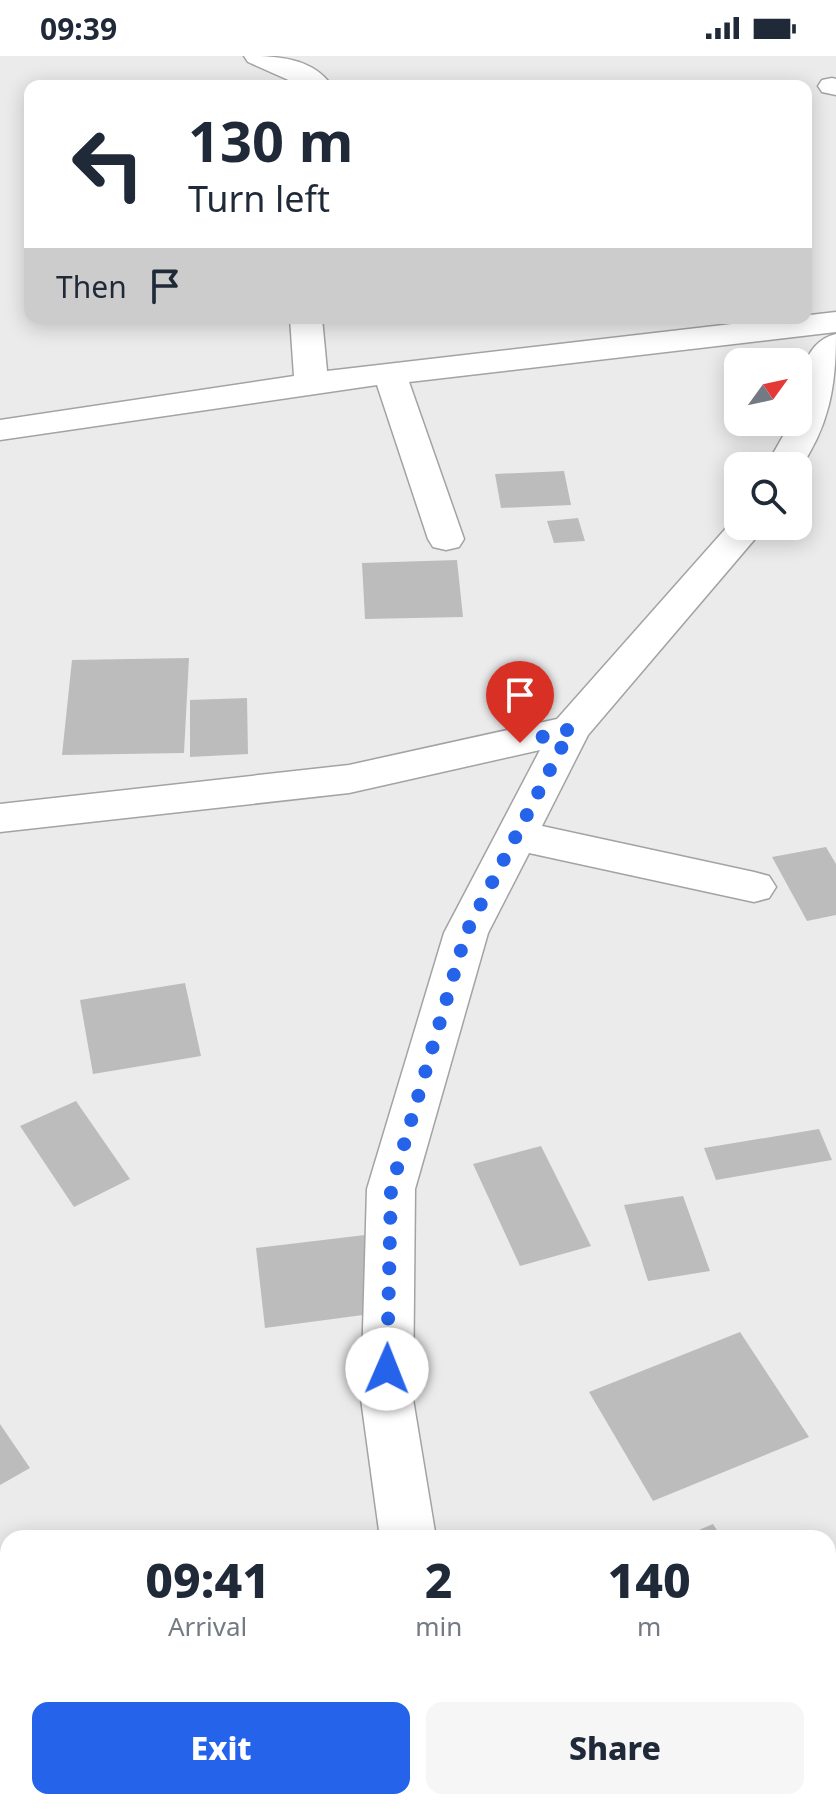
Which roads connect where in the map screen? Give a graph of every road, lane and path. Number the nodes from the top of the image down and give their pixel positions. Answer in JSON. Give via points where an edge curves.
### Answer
{"nodes":[{"id":1,"x":258,"y":56,"type":"edge"},
{"id":2,"x":312,"y":80,"type":"edge"},
{"id":3,"x":836,"y":322,"type":"edge"},
{"id":4,"x":306,"y":324,"type":"edge"},
{"id":5,"x":836,"y":344,"type":"edge"},
{"id":6,"x":390,"y":375,"type":"junction"},
{"id":7,"x":311,"y":383,"type":"junction"},
{"id":8,"x":0,"y":430,"type":"edge"},
{"id":9,"x":792,"y":452,"type":"edge"},
{"id":10,"x":446,"y":539,"type":"dead end"},
{"id":11,"x":736,"y":540,"type":"edge"},
{"id":12,"x":571,"y":729,"type":"junction"},
{"id":13,"x":0,"y":818,"type":"edge"},
{"id":14,"x":515,"y":835,"type":"junction"},
{"id":15,"x":754,"y":887,"type":"dead end"},
{"id":16,"x":407,"y":1530,"type":"edge"}],
"edges":[{"from":1,"to":2,"type":"street"},
{"from":3,"to":6,"type":"street"},
{"from":4,"to":7,"type":"street"},
{"from":5,"to":9,"type":"street","via":[[822,360],[809,421]]},
{"from":6,"to":7,"type":"street"},
{"from":6,"to":10,"type":"street"},
{"from":7,"to":8,"type":"street"},
{"from":11,"to":12,"type":"street"},
{"from":12,"to":13,"type":"street","via":[[349,779]]},
{"from":12,"to":14,"type":"street"},
{"from":14,"to":15,"type":"street"},
{"from":14,"to":16,"type":"street","via":[[466,933],[391,1189],[387,1399]]}]}
